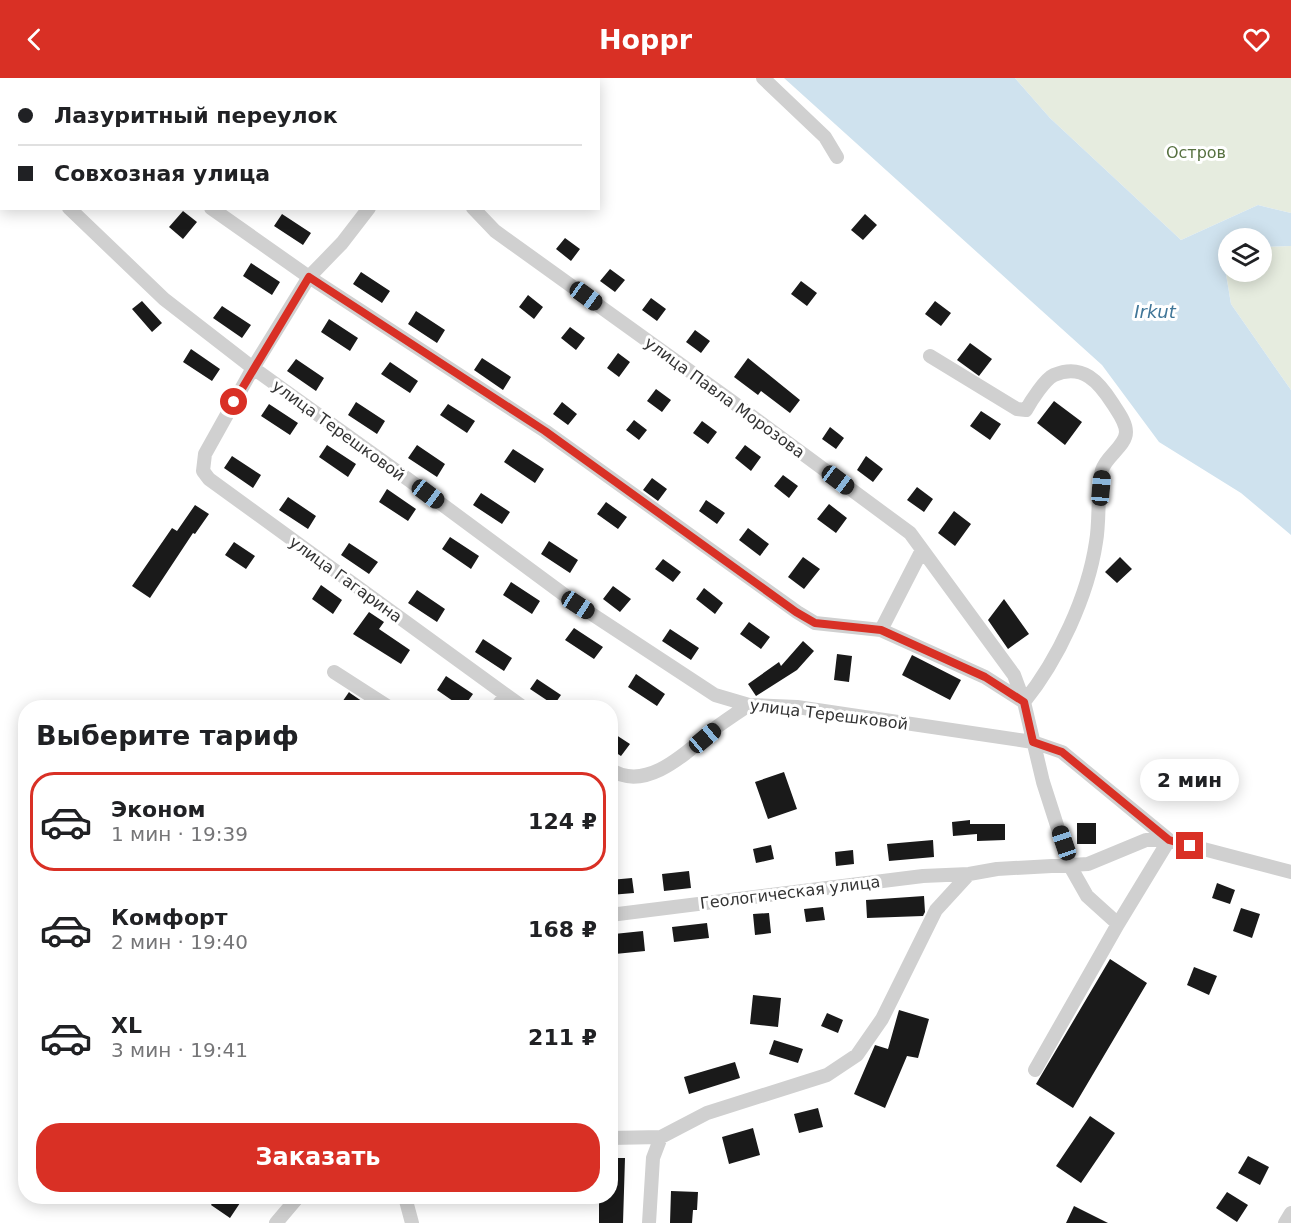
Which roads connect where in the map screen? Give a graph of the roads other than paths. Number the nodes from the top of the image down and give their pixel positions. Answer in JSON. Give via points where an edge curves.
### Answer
{"nodes":[{"id":1,"x":763,"y":78,"type":"edge"},
{"id":2,"x":837,"y":158,"type":"dead end"},
{"id":3,"x":71,"y":210,"type":"edge"},
{"id":4,"x":214,"y":210,"type":"edge"},
{"id":5,"x":367,"y":210,"type":"edge"},
{"id":6,"x":475,"y":210,"type":"edge"},
{"id":7,"x":309,"y":277,"type":"junction"},
{"id":8,"x":930,"y":356,"type":"dead end"},
{"id":9,"x":253,"y":368,"type":"junction"},
{"id":10,"x":922,"y":550,"type":"junction"},
{"id":11,"x":881,"y":630,"type":"junction"},
{"id":12,"x":334,"y":672,"type":"dead end"},
{"id":13,"x":506,"y":695,"type":"junction"},
{"id":14,"x":378,"y":700,"type":"edge"},
{"id":15,"x":502,"y":700,"type":"edge"},
{"id":16,"x":513,"y":700,"type":"edge"},
{"id":17,"x":1024,"y":702,"type":"junction"},
{"id":18,"x":749,"y":705,"type":"junction"},
{"id":19,"x":1033,"y":742,"type":"junction"},
{"id":20,"x":618,"y":773,"type":"edge"},
{"id":21,"x":1169,"y":840,"type":"junction"},
{"id":22,"x":1070,"y":866,"type":"junction"},
{"id":23,"x":1291,"y":872,"type":"edge"},
{"id":24,"x":969,"y":874,"type":"junction"},
{"id":25,"x":618,"y":914,"type":"edge"},
{"id":26,"x":1118,"y":924,"type":"junction"},
{"id":27,"x":1035,"y":1070,"type":"dead end"},
{"id":28,"x":661,"y":1137,"type":"junction"},
{"id":29,"x":618,"y":1138,"type":"edge"},
{"id":30,"x":291,"y":1204,"type":"edge"},
{"id":31,"x":407,"y":1204,"type":"edge"},
{"id":32,"x":1291,"y":1213,"type":"edge"},
{"id":33,"x":276,"y":1223,"type":"edge"},
{"id":34,"x":412,"y":1223,"type":"edge"},
{"id":35,"x":649,"y":1223,"type":"edge"},
{"id":36,"x":1285,"y":1223,"type":"edge"}],
"edges":[{"from":1,"to":2,"type":"street","via":[[825,137]]},
{"from":3,"to":9,"type":"street","name":"улица Терешковой","via":[[164,299]]},
{"from":4,"to":7,"type":"street"},
{"from":5,"to":7,"type":"street"},
{"from":6,"to":10,"type":"street","name":"улица Павла Морозова","via":[[495,231],[910,533]]},
{"from":7,"to":9,"type":"street"},
{"from":7,"to":11,"type":"street","via":[[545,431],[796,612],[815,623]]},
{"from":8,"to":17,"type":"street","via":[[1017,409],[1026,410],[1053,375],[1087,374],[1102,387],[1126,428],[1126,436],[1102,469],[1096,542],[1083,598],[1041,681]]},
{"from":9,"to":13,"type":"street","name":"улица Гагарина","via":[[205,454],[203,471],[209,479]]},
{"from":9,"to":18,"type":"street","name":"улица Терешковой","via":[[578,605],[715,695]]},
{"from":10,"to":11,"type":"street"},
{"from":10,"to":17,"type":"street","name":"улица Павла Морозова","via":[[1014,675]]},
{"from":11,"to":17,"type":"street","via":[[985,677]]},
{"from":12,"to":14,"type":"street"},
{"from":13,"to":15,"type":"street"},
{"from":13,"to":16,"type":"street","name":"улица Гагарина"},
{"from":17,"to":19,"type":"street","name":"улица Павла Морозова"},
{"from":18,"to":19,"type":"street","name":"улица Терешковой","via":[[808,709]]},
{"from":18,"to":20,"type":"street","via":[[673,764],[637,777]]},
{"from":19,"to":21,"type":"street","name":"улица Терешковой","via":[[1062,752]]},
{"from":19,"to":22,"type":"street","name":"улица Павла Морозова"},
{"from":21,"to":22,"type":"street","name":"Геологическая улица","via":[[1146,840],[1088,864]]},
{"from":21,"to":23,"type":"street"},
{"from":21,"to":26,"type":"street"},
{"from":22,"to":24,"type":"street","name":"Геологическая улица"},
{"from":22,"to":26,"type":"street","name":"улица Павла Морозова","via":[[1087,896]]},
{"from":24,"to":25,"type":"street","name":"Геологическая улица","via":[[892,879]]},
{"from":24,"to":28,"type":"street","via":[[936,910],[882,1019],[857,1055],[827,1075],[707,1113]]},
{"from":26,"to":27,"type":"street"},
{"from":28,"to":29,"type":"street"},
{"from":28,"to":35,"type":"street","via":[[653,1158]]},
{"from":30,"to":33,"type":"street"},
{"from":31,"to":34,"type":"street"},
{"from":32,"to":36,"type":"street"}]}
